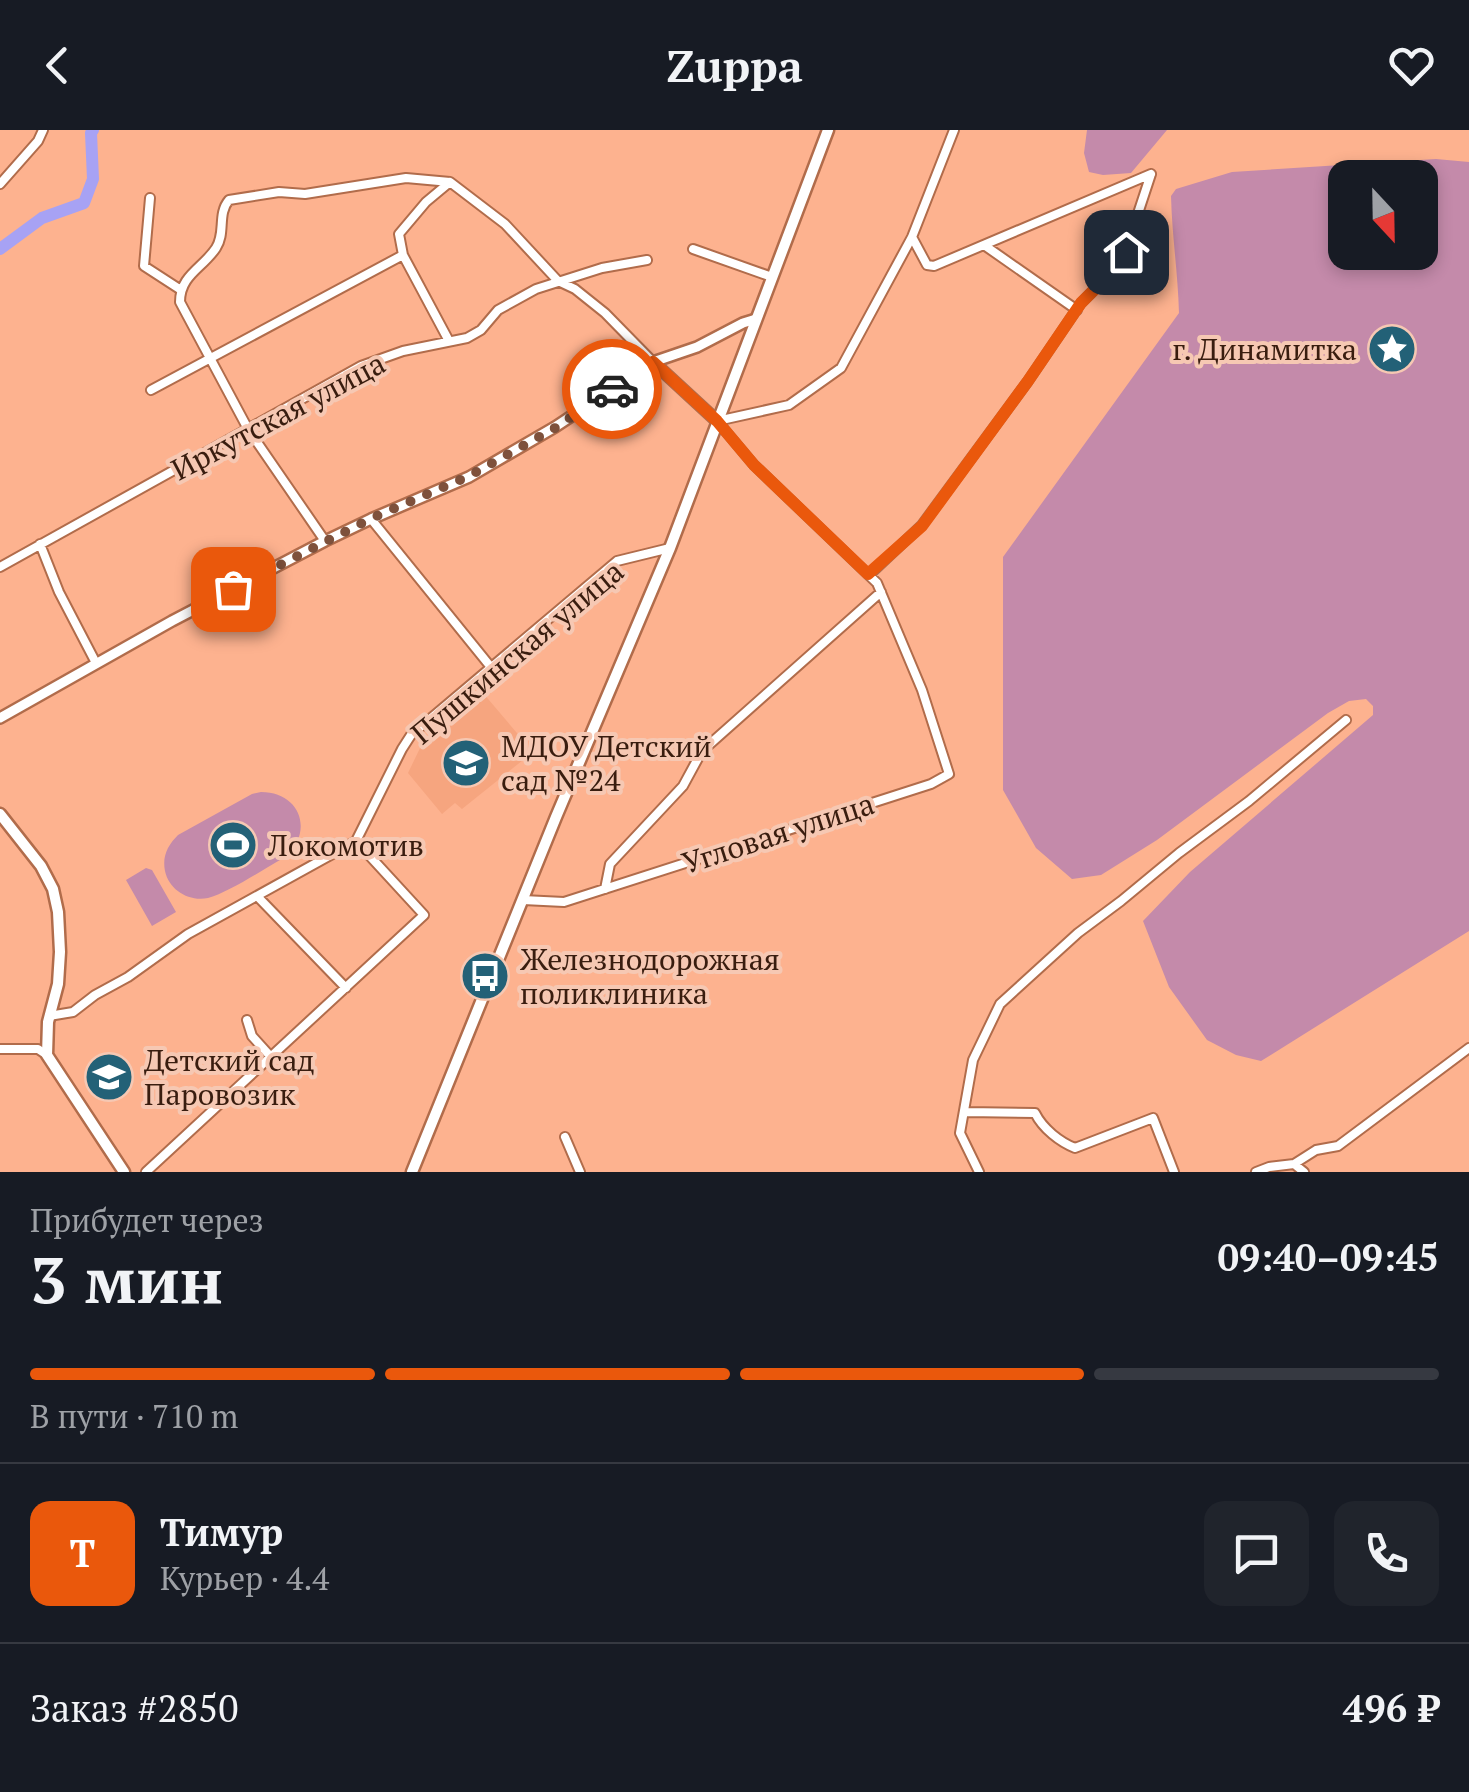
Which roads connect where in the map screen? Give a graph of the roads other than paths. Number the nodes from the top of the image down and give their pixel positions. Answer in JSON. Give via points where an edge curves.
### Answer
{"nodes":[{"id":1,"x":43,"y":130,"type":"edge"},
{"id":2,"x":828,"y":130,"type":"edge"},
{"id":3,"x":954,"y":130,"type":"edge"},
{"id":4,"x":450,"y":182,"type":"junction"},
{"id":5,"x":0,"y":184,"type":"edge"},
{"id":6,"x":150,"y":198,"type":"dead end"},
{"id":7,"x":912,"y":236,"type":"junction"},
{"id":8,"x":984,"y":245,"type":"junction"},
{"id":9,"x":692,"y":249,"type":"dead end"},
{"id":10,"x":403,"y":254,"type":"junction"},
{"id":11,"x":647,"y":260,"type":"dead end"},
{"id":12,"x":772,"y":277,"type":"junction"},
{"id":13,"x":558,"y":281,"type":"junction"},
{"id":14,"x":180,"y":290,"type":"junction"},
{"id":15,"x":1077,"y":310,"type":"junction"},
{"id":16,"x":756,"y":319,"type":"junction"},
{"id":17,"x":449,"y":341,"type":"junction"},
{"id":18,"x":210,"y":360,"type":"junction"},
{"id":19,"x":653,"y":362,"type":"junction"},
{"id":20,"x":151,"y":390,"type":"dead end"},
{"id":21,"x":717,"y":421,"type":"junction"},
{"id":22,"x":248,"y":429,"type":"junction"},
{"id":23,"x":370,"y":519,"type":"junction"},
{"id":24,"x":325,"y":541,"type":"junction"},
{"id":25,"x":40,"y":544,"type":"junction"},
{"id":26,"x":670,"y":548,"type":"junction"},
{"id":27,"x":0,"y":567,"type":"edge"},
{"id":28,"x":868,"y":574,"type":"junction"},
{"id":29,"x":881,"y":592,"type":"junction"},
{"id":30,"x":96,"y":663,"type":"junction"},
{"id":31,"x":490,"y":666,"type":"junction"},
{"id":32,"x":0,"y":718,"type":"edge"},
{"id":33,"x":1346,"y":720,"type":"dead end"},
{"id":34,"x":0,"y":814,"type":"edge"},
{"id":35,"x":356,"y":842,"type":"junction"},
{"id":36,"x":605,"y":889,"type":"junction"},
{"id":37,"x":256,"y":896,"type":"junction"},
{"id":38,"x":522,"y":900,"type":"junction"},
{"id":39,"x":346,"y":988,"type":"junction"},
{"id":40,"x":49,"y":1016,"type":"junction"},
{"id":41,"x":247,"y":1020,"type":"dead end"},
{"id":42,"x":1469,"y":1048,"type":"edge"},
{"id":43,"x":0,"y":1049,"type":"edge"},
{"id":44,"x":47,"y":1055,"type":"junction"},
{"id":45,"x":270,"y":1058,"type":"junction"},
{"id":46,"x":966,"y":1112,"type":"junction"},
{"id":47,"x":564,"y":1136,"type":"dead end"},
{"id":48,"x":1294,"y":1164,"type":"junction"},
{"id":49,"x":1269,"y":1170,"type":"edge"},
{"id":50,"x":124,"y":1172,"type":"edge"},
{"id":51,"x":146,"y":1172,"type":"edge"},
{"id":52,"x":412,"y":1172,"type":"edge"},
{"id":53,"x":580,"y":1172,"type":"edge"},
{"id":54,"x":979,"y":1172,"type":"edge"},
{"id":55,"x":1174,"y":1172,"type":"edge"},
{"id":56,"x":1256,"y":1172,"type":"edge"},
{"id":57,"x":1304,"y":1172,"type":"edge"}],
"edges":[{"from":1,"to":5,"type":"street"},
{"from":2,"to":12,"type":"main road","name":"Пушкинская улица"},
{"from":3,"to":7,"type":"street"},
{"from":4,"to":10,"type":"street","via":[[399,234]]},
{"from":4,"to":13,"type":"street","via":[[505,224]]},
{"from":4,"to":14,"type":"street","via":[[406,178],[236,197],[222,210],[218,246]]},
{"from":6,"to":14,"type":"street","via":[[144,266]]},
{"from":7,"to":8,"type":"street","via":[[930,267]]},
{"from":7,"to":21,"type":"street","via":[[842,368],[790,405]]},
{"from":8,"to":15,"type":"street"},
{"from":8,"to":15,"type":"street","via":[[1151,174],[1122,262]]},
{"from":9,"to":12,"type":"street"},
{"from":10,"to":17,"type":"street"},
{"from":10,"to":18,"type":"street"},
{"from":11,"to":13,"type":"street","name":"Иркутская улица"},
{"from":12,"to":16,"type":"main road","name":"Пушкинская улица"},
{"from":13,"to":17,"type":"street","name":"Иркутская улица","via":[[498,310],[467,338]]},
{"from":13,"to":19,"type":"street","via":[[605,313]]},
{"from":14,"to":18,"type":"street"},
{"from":15,"to":28,"type":"street","via":[[922,526]]},
{"from":16,"to":19,"type":"street"},
{"from":16,"to":21,"type":"main road","name":"Пушкинская улица"},
{"from":17,"to":22,"type":"street","name":"Иркутская улица","via":[[361,366]]},
{"from":18,"to":20,"type":"street"},
{"from":18,"to":22,"type":"street"},
{"from":19,"to":21,"type":"street"},
{"from":19,"to":23,"type":"street","via":[[469,476]]},
{"from":21,"to":26,"type":"main road","name":"Пушкинская улица"},
{"from":21,"to":28,"type":"street"},
{"from":22,"to":24,"type":"street"},
{"from":22,"to":25,"type":"street","name":"Иркутская улица"},
{"from":23,"to":24,"type":"street"},
{"from":23,"to":31,"type":"street"},
{"from":24,"to":30,"type":"street"},
{"from":25,"to":27,"type":"street","name":"Иркутская улица"},
{"from":25,"to":30,"type":"street"},
{"from":26,"to":31,"type":"street","name":"Пушкинская улица","via":[[617,561]]},
{"from":26,"to":38,"type":"main road","name":"Пушкинская улица"},
{"from":28,"to":29,"type":"street"},
{"from":29,"to":36,"type":"street","name":"Угловая улица","via":[[702,752],[683,786],[610,864]]},
{"from":29,"to":36,"type":"street","name":"Угловая улица","via":[[949,774]]},
{"from":30,"to":32,"type":"street"},
{"from":31,"to":35,"type":"street","name":"Пушкинская улица","via":[[411,735]]},
{"from":33,"to":46,"type":"street","via":[[1078,932],[1000,1004],[973,1060]]},
{"from":34,"to":40,"type":"main road","via":[[53,888],[60,952]]},
{"from":35,"to":37,"type":"street"},
{"from":35,"to":39,"type":"street","via":[[424,915]]},
{"from":36,"to":38,"type":"street","name":"Угловая улица","via":[[564,902]]},
{"from":37,"to":39,"type":"street"},
{"from":37,"to":40,"type":"street","via":[[73,1012]]},
{"from":38,"to":52,"type":"main road","name":"Пушкинская улица"},
{"from":39,"to":45,"type":"street"},
{"from":40,"to":44,"type":"main road"},
{"from":41,"to":45,"type":"street"},
{"from":42,"to":48,"type":"street","via":[[1338,1146]]},
{"from":43,"to":44,"type":"street"},
{"from":44,"to":50,"type":"main road"},
{"from":45,"to":51,"type":"street"},
{"from":46,"to":54,"type":"street","via":[[960,1134]]},
{"from":46,"to":55,"type":"street","via":[[1035,1113],[1075,1148],[1153,1118]]},
{"from":47,"to":53,"type":"street"},
{"from":48,"to":49,"type":"street"},
{"from":48,"to":57,"type":"street"},
{"from":49,"to":56,"type":"street"}]}
